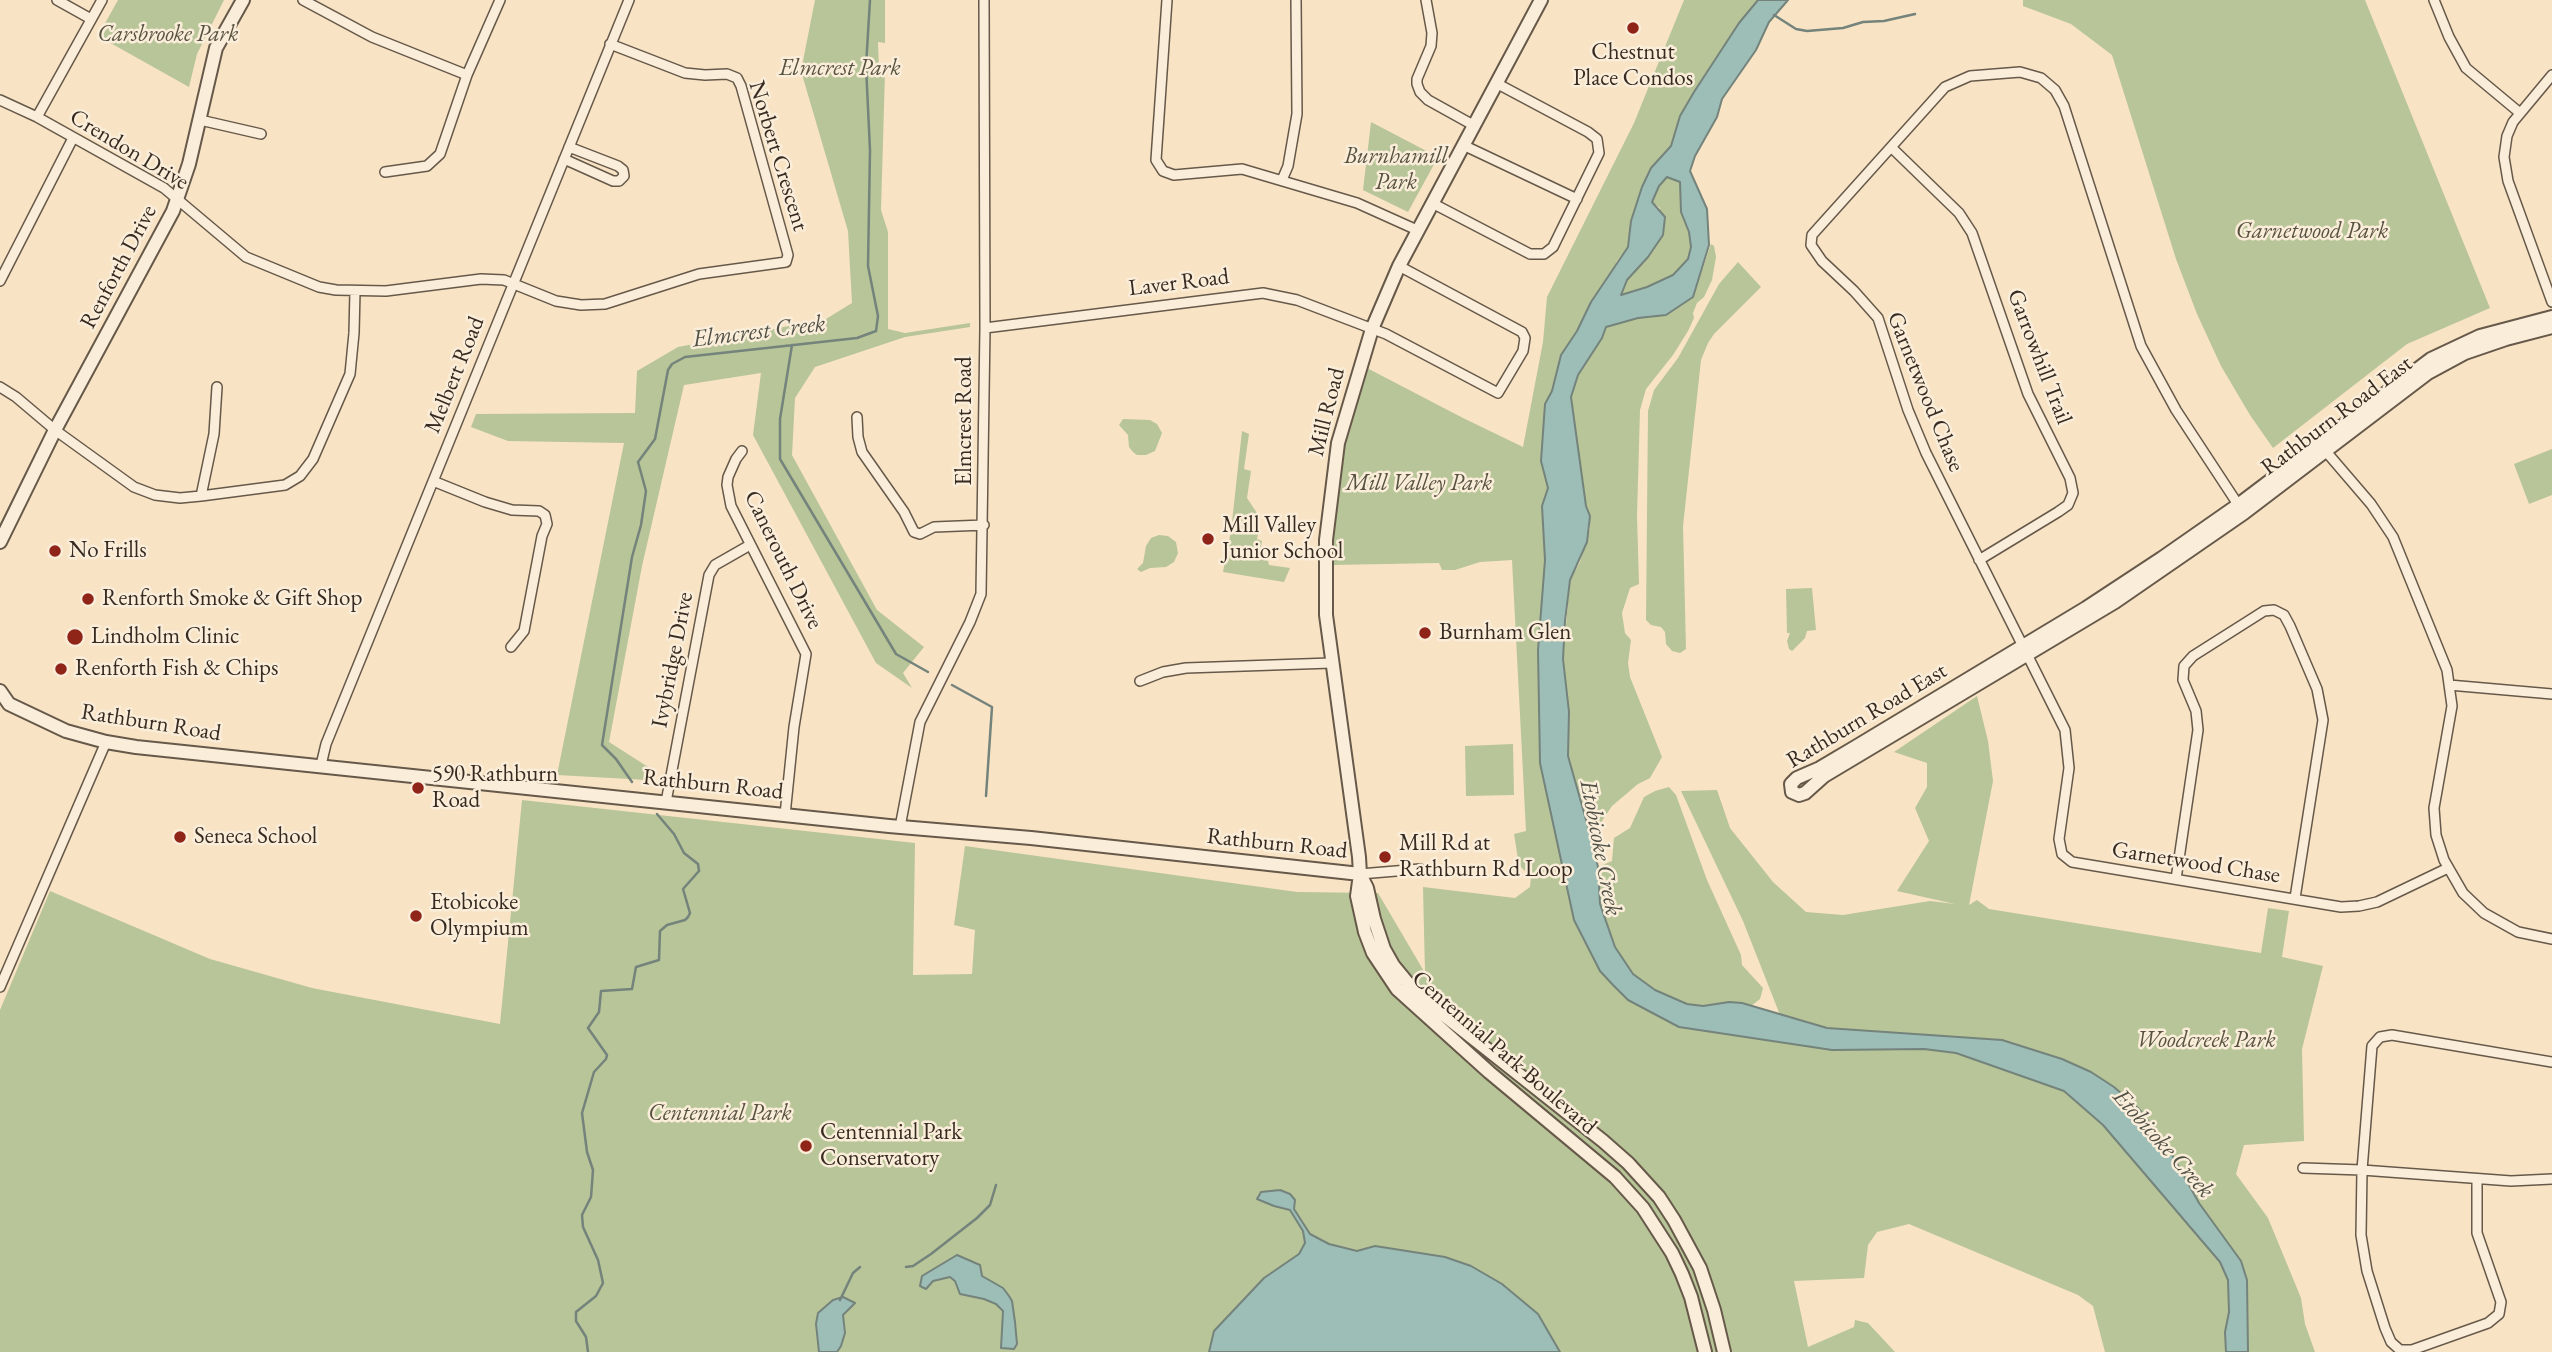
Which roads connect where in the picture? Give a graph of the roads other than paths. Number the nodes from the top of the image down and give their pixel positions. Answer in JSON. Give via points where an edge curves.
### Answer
{"nodes":[{"id":1,"x":57,"y":0,"type":"edge"},
{"id":2,"x":102,"y":0,"type":"edge"},
{"id":3,"x":243,"y":0,"type":"edge"},
{"id":4,"x":303,"y":0,"type":"edge"},
{"id":5,"x":500,"y":0,"type":"edge"},
{"id":6,"x":629,"y":0,"type":"edge"},
{"id":7,"x":985,"y":0,"type":"edge"},
{"id":8,"x":1167,"y":0,"type":"edge"},
{"id":9,"x":1296,"y":0,"type":"edge"},
{"id":10,"x":1426,"y":0,"type":"edge"},
{"id":11,"x":1541,"y":0,"type":"edge"},
{"id":12,"x":2434,"y":0,"type":"edge"},
{"id":13,"x":91,"y":19,"type":"junction"},
{"id":14,"x":610,"y":44,"type":"junction"},
{"id":15,"x":467,"y":75,"type":"junction"},
{"id":16,"x":2552,"y":75,"type":"edge"},
{"id":17,"x":1496,"y":83,"type":"junction"},
{"id":18,"x":0,"y":100,"type":"edge"},
{"id":19,"x":2520,"y":113,"type":"junction"},
{"id":20,"x":37,"y":117,"type":"junction"},
{"id":21,"x":200,"y":120,"type":"junction"},
{"id":22,"x":1473,"y":125,"type":"junction"},
{"id":23,"x":261,"y":134,"type":"dead end"},
{"id":24,"x":73,"y":138,"type":"junction"},
{"id":25,"x":1463,"y":145,"type":"junction"},
{"id":26,"x":569,"y":147,"type":"junction"},
{"id":27,"x":1892,"y":148,"type":"junction"},
{"id":28,"x":564,"y":159,"type":"junction"},
{"id":29,"x":385,"y":172,"type":"dead end"},
{"id":30,"x":1282,"y":180,"type":"junction"},
{"id":31,"x":177,"y":198,"type":"junction"},
{"id":32,"x":1577,"y":199,"type":"junction"},
{"id":33,"x":1432,"y":203,"type":"junction"},
{"id":34,"x":1417,"y":230,"type":"junction"},
{"id":35,"x":1399,"y":266,"type":"junction"},
{"id":36,"x":0,"y":281,"type":"edge"},
{"id":37,"x":513,"y":284,"type":"junction"},
{"id":38,"x":355,"y":290,"type":"junction"},
{"id":39,"x":2552,"y":302,"type":"edge"},
{"id":40,"x":2552,"y":317,"type":"edge"},
{"id":41,"x":2552,"y":327,"type":"edge"},
{"id":42,"x":985,"y":328,"type":"junction"},
{"id":43,"x":1372,"y":329,"type":"junction"},
{"id":44,"x":0,"y":387,"type":"edge"},
{"id":45,"x":217,"y":387,"type":"dead end"},
{"id":46,"x":857,"y":417,"type":"dead end"},
{"id":47,"x":55,"y":430,"type":"junction"},
{"id":48,"x":2322,"y":447,"type":"junction"},
{"id":49,"x":743,"y":451,"type":"dead end"},
{"id":50,"x":433,"y":481,"type":"junction"},
{"id":51,"x":201,"y":496,"type":"junction"},
{"id":52,"x":2241,"y":509,"type":"junction"},
{"id":53,"x":984,"y":525,"type":"junction"},
{"id":54,"x":0,"y":542,"type":"edge"},
{"id":55,"x":750,"y":545,"type":"junction"},
{"id":56,"x":1979,"y":560,"type":"junction"},
{"id":57,"x":510,"y":647,"type":"dead end"},
{"id":58,"x":2026,"y":650,"type":"junction"},
{"id":59,"x":1331,"y":663,"type":"junction"},
{"id":60,"x":1140,"y":681,"type":"dead end"},
{"id":61,"x":2449,"y":685,"type":"junction"},
{"id":62,"x":0,"y":691,"type":"edge"},
{"id":63,"x":2552,"y":694,"type":"edge"},
{"id":64,"x":5,"y":705,"type":"edge"},
{"id":65,"x":106,"y":742,"type":"junction"},
{"id":66,"x":321,"y":765,"type":"junction"},
{"id":67,"x":666,"y":802,"type":"junction"},
{"id":68,"x":785,"y":815,"type":"junction"},
{"id":69,"x":900,"y":827,"type":"junction"},
{"id":70,"x":2448,"y":868,"type":"junction"},
{"id":71,"x":1420,"y":869,"type":"dead end"},
{"id":72,"x":1360,"y":874,"type":"junction"},
{"id":73,"x":2176,"y":879,"type":"junction"},
{"id":74,"x":2295,"y":898,"type":"junction"},
{"id":75,"x":2552,"y":939,"type":"edge"},
{"id":76,"x":0,"y":987,"type":"edge"},
{"id":77,"x":2552,"y":1062,"type":"edge"},
{"id":78,"x":2303,"y":1168,"type":"dead end"},
{"id":79,"x":2362,"y":1170,"type":"junction"},
{"id":80,"x":2552,"y":1179,"type":"edge"},
{"id":81,"x":2477,"y":1180,"type":"junction"},
{"id":82,"x":1704,"y":1352,"type":"edge"},
{"id":83,"x":1724,"y":1352,"type":"edge"}],
"edges":[{"from":1,"to":13,"type":"street"},
{"from":2,"to":13,"type":"street"},
{"from":3,"to":21,"type":"street","name":"Renforth Drive","via":[[216,48]]},
{"from":4,"to":15,"type":"street","via":[[372,37]]},
{"from":5,"to":15,"type":"street"},
{"from":6,"to":14,"type":"street","name":"Melbert Road"},
{"from":7,"to":42,"type":"street","name":"Elmcrest Road"},
{"from":8,"to":30,"type":"street","via":[[1158,166],[1168,175],[1242,169]]},
{"from":9,"to":30,"type":"street","via":[[1297,114]]},
{"from":10,"to":22,"type":"street","via":[[1432,33],[1417,79],[1420,92]]},
{"from":11,"to":17,"type":"street","name":"Mill Road"},
{"from":12,"to":19,"type":"street","via":[[2466,68]]},
{"from":13,"to":20,"type":"street"},
{"from":14,"to":26,"type":"street","name":"Melbert Road"},
{"from":14,"to":37,"type":"street","name":"Norbert Crescent","via":[[685,73],[737,78],[787,259],[699,274],[605,304],[556,301]]},
{"from":15,"to":29,"type":"street","via":[[436,159],[427,166]]},
{"from":16,"to":19,"type":"street"},
{"from":17,"to":22,"type":"street","name":"Mill Road"},
{"from":17,"to":32,"type":"street","via":[[1597,139],[1599,153]]},
{"from":18,"to":20,"type":"street","name":"Crendon Drive"},
{"from":19,"to":39,"type":"street","via":[[2505,146],[2506,172]]},
{"from":20,"to":24,"type":"street","name":"Crendon Drive"},
{"from":21,"to":23,"type":"street"},
{"from":21,"to":31,"type":"street","name":"Renforth Drive"},
{"from":22,"to":25,"type":"street","name":"Mill Road"},
{"from":24,"to":31,"type":"street","name":"Crendon Drive"},
{"from":24,"to":36,"type":"street"},
{"from":25,"to":32,"type":"street"},
{"from":25,"to":33,"type":"street","name":"Mill Road"},
{"from":26,"to":28,"type":"street","name":"Melbert Road"},
{"from":26,"to":28,"type":"street","via":[[618,166],[624,176],[613,181]]},
{"from":27,"to":52,"type":"street","name":"Garnetwood Chase","via":[[1938,93],[1961,79],[2020,72],[2049,84],[2064,106],[2141,346],[2176,410]]},
{"from":27,"to":56,"type":"street","name":"Garnetwood Chase","via":[[1812,235],[1811,245],[1878,318],[1908,410]]},
{"from":27,"to":56,"type":"street","name":"Garrowhill Trail","via":[[1959,213],[1972,233],[2028,394],[2073,492],[2068,505]]},
{"from":28,"to":37,"type":"street","name":"Melbert Road"},
{"from":30,"to":34,"type":"street","via":[[1357,203]]},
{"from":31,"to":38,"type":"street","name":"Crendon Drive","via":[[246,257],[318,287]]},
{"from":31,"to":47,"type":"street","name":"Renforth Drive"},
{"from":32,"to":33,"type":"street","via":[[1553,247],[1544,254],[1530,254]]},
{"from":33,"to":34,"type":"street","name":"Mill Road"},
{"from":34,"to":35,"type":"street","name":"Mill Road"},
{"from":35,"to":43,"type":"street","name":"Mill Road"},
{"from":35,"to":43,"type":"street","name":"Laver Road","via":[[1518,328],[1525,338],[1522,351],[1498,394]]},
{"from":37,"to":38,"type":"street","name":"Crendon Drive","via":[[481,279],[386,291]]},
{"from":37,"to":50,"type":"street","name":"Melbert Road"},
{"from":38,"to":51,"type":"street","via":[[350,374],[313,459],[300,477],[285,485]]},
{"from":40,"to":48,"type":"street","name":"Rathburn Road East","via":[[2451,348],[2416,369]]},
{"from":41,"to":48,"type":"street","name":"Rathburn Road East","via":[[2453,359]]},
{"from":42,"to":43,"type":"street","name":"Laver Road","via":[[1263,293],[1297,300]]},
{"from":42,"to":53,"type":"street","name":"Elmcrest Road"},
{"from":43,"to":59,"type":"street","name":"Mill Road","via":[[1339,441],[1328,516],[1326,615]]},
{"from":44,"to":47,"type":"street"},
{"from":45,"to":51,"type":"street","via":[[214,434]]},
{"from":46,"to":53,"type":"street","via":[[862,452],[914,532]]},
{"from":47,"to":51,"type":"street","via":[[134,488],[180,498]]},
{"from":47,"to":54,"type":"street","name":"Renforth Drive"},
{"from":48,"to":52,"type":"street","name":"Rathburn Road East"},
{"from":48,"to":61,"type":"street","via":[[2393,537]]},
{"from":49,"to":55,"type":"street","name":"Canerouth Drive","via":[[732,466],[727,485],[731,506]]},
{"from":50,"to":57,"type":"street","via":[[485,502],[545,515],[547,524],[524,631]]},
{"from":50,"to":66,"type":"street","name":"Melbert Road"},
{"from":52,"to":58,"type":"street","name":"Rathburn Road East","via":[[2115,602]]},
{"from":53,"to":69,"type":"street","name":"Elmcrest Road","via":[[981,594],[920,722]]},
{"from":55,"to":67,"type":"street","name":"Ivybridge Drive","via":[[715,565],[709,575]]},
{"from":55,"to":68,"type":"street","name":"Canerouth Drive","via":[[806,654]]},
{"from":56,"to":58,"type":"street","name":"Garnetwood Chase"},
{"from":58,"to":58,"type":"street","name":"Rathburn Road East","via":[[1797,778],[1791,784],[1792,792],[1805,793],[1824,776]]},
{"from":58,"to":73,"type":"street","name":"Garnetwood Chase","via":[[2068,744],[2059,839],[2062,854],[2072,862]]},
{"from":59,"to":60,"type":"street","via":[[1185,668]]},
{"from":59,"to":72,"type":"street","name":"Mill Road"},
{"from":61,"to":63,"type":"street"},
{"from":61,"to":70,"type":"street","via":[[2452,706],[2434,808],[2438,843]]},
{"from":62,"to":64,"type":"street","name":"Rathburn Road"},
{"from":64,"to":65,"type":"street","name":"Rathburn Road"},
{"from":65,"to":66,"type":"street","name":"Rathburn Road"},
{"from":65,"to":76,"type":"street"},
{"from":66,"to":67,"type":"street","name":"Rathburn Road"},
{"from":67,"to":68,"type":"street","name":"Rathburn Road"},
{"from":68,"to":69,"type":"street","name":"Rathburn Road"},
{"from":69,"to":72,"type":"street","name":"Rathburn Road"},
{"from":70,"to":74,"type":"street","name":"Garnetwood Chase","via":[[2359,906]]},
{"from":70,"to":75,"type":"street","via":[[2463,892],[2492,919],[2518,932]]},
{"from":71,"to":72,"type":"street","name":"Rathburn Road"},
{"from":72,"to":82,"type":"street","name":"Centennial Park Boulevard","via":[[1357,896],[1365,932],[1386,975],[1407,1001],[1615,1177],[1643,1208],[1682,1274]]},
{"from":72,"to":83,"type":"street","name":"Centennial Park Boulevard","via":[[1384,949],[1416,993],[1593,1133],[1659,1197],[1700,1268]]},
{"from":73,"to":74,"type":"street","name":"Garnetwood Chase"},
{"from":73,"to":74,"type":"street","via":[[2199,730],[2183,680],[2184,666],[2261,613],[2274,610],[2284,615],[2290,626],[2317,689],[2323,720]]},
{"from":77,"to":79,"type":"street","via":[[2392,1035],[2380,1037],[2370,1054]]},
{"from":78,"to":79,"type":"street"},
{"from":79,"to":81,"type":"street"},
{"from":79,"to":81,"type":"street","via":[[2361,1235],[2367,1271],[2391,1342],[2404,1351],[2491,1322],[2499,1314],[2501,1302],[2477,1233]]},
{"from":80,"to":81,"type":"street"}]}
